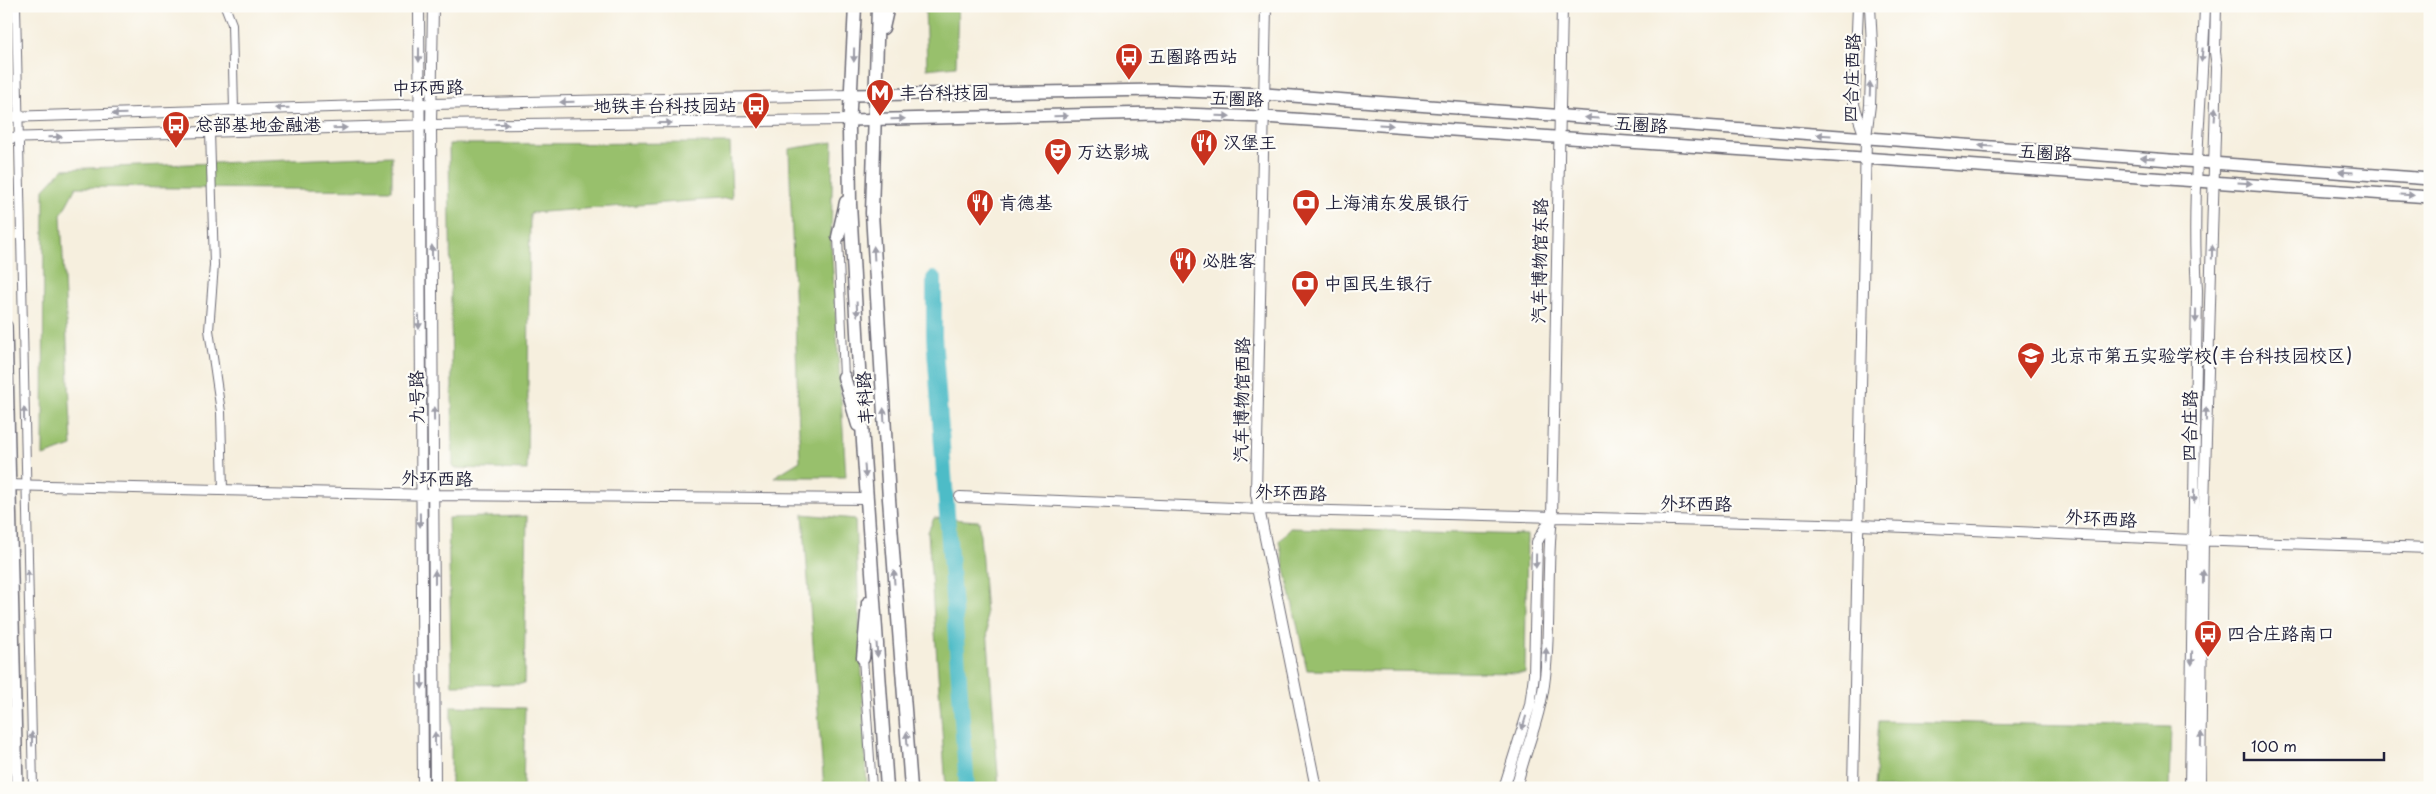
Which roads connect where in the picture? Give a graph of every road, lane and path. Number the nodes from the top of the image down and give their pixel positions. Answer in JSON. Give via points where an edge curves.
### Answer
{"nodes":[{"id":1,"x":16,"y":6,"type":"edge"},
{"id":2,"x":225,"y":6,"type":"edge"},
{"id":3,"x":419,"y":6,"type":"edge"},
{"id":4,"x":433,"y":6,"type":"edge"},
{"id":5,"x":855,"y":6,"type":"edge"},
{"id":6,"x":878,"y":6,"type":"edge"},
{"id":7,"x":888,"y":6,"type":"edge"},
{"id":8,"x":1266,"y":6,"type":"edge"},
{"id":9,"x":1562,"y":6,"type":"edge"},
{"id":10,"x":1858,"y":6,"type":"edge"},
{"id":11,"x":1870,"y":6,"type":"edge"},
{"id":12,"x":2205,"y":6,"type":"edge"},
{"id":13,"x":2216,"y":6,"type":"edge"},
{"id":14,"x":877,"y":45,"type":"junction"},
{"id":15,"x":1264,"y":94,"type":"junction"},
{"id":16,"x":852,"y":95,"type":"junction"},
{"id":17,"x":875,"y":96,"type":"junction"},
{"id":18,"x":419,"y":104,"type":"junction"},
{"id":19,"x":431,"y":104,"type":"junction"},
{"id":20,"x":234,"y":110,"type":"junction"},
{"id":21,"x":1560,"y":116,"type":"junction"},
{"id":22,"x":6,"y":117,"type":"edge"},
{"id":23,"x":18,"y":117,"type":"junction"},
{"id":24,"x":1264,"y":117,"type":"junction"},
{"id":25,"x":850,"y":120,"type":"junction"},
{"id":26,"x":874,"y":120,"type":"junction"},
{"id":27,"x":418,"y":125,"type":"junction"},
{"id":28,"x":431,"y":125,"type":"junction"},
{"id":29,"x":210,"y":132,"type":"junction"},
{"id":30,"x":1559,"y":136,"type":"junction"},
{"id":31,"x":1866,"y":137,"type":"junction"},
{"id":32,"x":6,"y":138,"type":"edge"},
{"id":33,"x":18,"y":138,"type":"junction"},
{"id":34,"x":1865,"y":159,"type":"junction"},
{"id":35,"x":2197,"y":161,"type":"junction"},
{"id":36,"x":2214,"y":162,"type":"junction"},
{"id":37,"x":2430,"y":179,"type":"edge"},
{"id":38,"x":2197,"y":180,"type":"junction"},
{"id":39,"x":2214,"y":181,"type":"junction"},
{"id":40,"x":850,"y":185,"type":"junction"},
{"id":41,"x":2430,"y":197,"type":"edge"},
{"id":42,"x":838,"y":237,"type":"joint"},
{"id":43,"x":6,"y":326,"type":"edge"},
{"id":44,"x":844,"y":377,"type":"joint"},
{"id":45,"x":863,"y":442,"type":"junction"},
{"id":46,"x":8,"y":485,"type":"edge"},
{"id":47,"x":26,"y":486,"type":"junction"},
{"id":48,"x":223,"y":490,"type":"junction"},
{"id":49,"x":420,"y":495,"type":"junction"},
{"id":50,"x":435,"y":495,"type":"junction"},
{"id":51,"x":960,"y":497,"type":"dead end"},
{"id":52,"x":866,"y":499,"type":"junction"},
{"id":53,"x":1259,"y":509,"type":"junction"},
{"id":54,"x":1552,"y":516,"type":"junction"},
{"id":55,"x":1860,"y":524,"type":"junction"},
{"id":56,"x":2198,"y":540,"type":"junction"},
{"id":57,"x":2430,"y":548,"type":"edge"},
{"id":58,"x":872,"y":581,"type":"junction"},
{"id":59,"x":863,"y":658,"type":"joint"},
{"id":60,"x":17,"y":788,"type":"edge"},
{"id":61,"x":33,"y":788,"type":"edge"},
{"id":62,"x":423,"y":788,"type":"edge"},
{"id":63,"x":435,"y":788,"type":"edge"},
{"id":64,"x":872,"y":788,"type":"edge"},
{"id":65,"x":887,"y":788,"type":"edge"},
{"id":66,"x":911,"y":788,"type":"edge"},
{"id":67,"x":1316,"y":788,"type":"edge"},
{"id":68,"x":1504,"y":788,"type":"edge"},
{"id":69,"x":1516,"y":788,"type":"edge"},
{"id":70,"x":1853,"y":788,"type":"edge"},
{"id":71,"x":2190,"y":788,"type":"edge"},
{"id":72,"x":2200,"y":788,"type":"edge"}],
"edges":[{"from":1,"to":23,"type":"street"},
{"from":2,"to":20,"type":"street","via":[[232,24]]},
{"from":3,"to":18,"type":"street","name":"九号路","one_way":true},
{"from":4,"to":19,"type":"street","name":"九号路"},
{"from":5,"to":16,"type":"main road","name":"丰科路","one_way":true},
{"from":6,"to":14,"type":"main road","name":"丰科路"},
{"from":7,"to":14,"type":"main road"},
{"from":8,"to":15,"type":"street","name":"汽车博物馆西路"},
{"from":9,"to":21,"type":"street","name":"汽车博物馆东路"},
{"from":10,"to":31,"type":"street","name":"四合庄西路","via":[[1854,105]]},
{"from":31,"to":11,"type":"street","name":"四合庄西路","one_way":true,"via":[[1872,62]]},
{"from":12,"to":35,"type":"street","name":"四合庄路","one_way":true},
{"from":36,"to":13,"type":"street","name":"四合庄路","one_way":true},
{"from":14,"to":17,"type":"main road","name":"丰科路"},
{"from":15,"to":17,"type":"main road","name":"五圈路","via":[[1158,90]]},
{"from":15,"to":21,"type":"main road","name":"五圈路"},
{"from":15,"to":24,"type":"street","name":"汽车博物馆西路"},
{"from":16,"to":17,"type":"main road","name":"五圈路"},
{"from":16,"to":19,"type":"street","name":"中环西路","one_way":true},
{"from":16,"to":25,"type":"main road","name":"丰科路"},
{"from":17,"to":26,"type":"main road","name":"丰科路"},
{"from":18,"to":19,"type":"street","name":"中环西路"},
{"from":18,"to":20,"type":"street","name":"中环西路","one_way":true},
{"from":18,"to":27,"type":"street","name":"九号路"},
{"from":19,"to":28,"type":"street","name":"九号路"},
{"from":20,"to":23,"type":"street","name":"中环西路","one_way":true},
{"from":21,"to":30,"type":"street","name":"汽车博物馆东路"},
{"from":31,"to":21,"type":"main road","name":"五圈路","one_way":true},
{"from":22,"to":23,"type":"street","name":"中环西路"},
{"from":23,"to":33,"type":"street"},
{"from":26,"to":24,"type":"main road","name":"五圈路","one_way":true,"via":[[1156,113]]},
{"from":24,"to":30,"type":"main road","name":"五圈路","one_way":true},
{"from":24,"to":53,"type":"street","name":"汽车博物馆西路","via":[[1256,494]]},
{"from":25,"to":26,"type":"main road","name":"五圈路"},
{"from":28,"to":25,"type":"street","name":"中环西路","one_way":true},
{"from":25,"to":40,"type":"main road","name":"丰科路"},
{"from":66,"to":26,"type":"main road","name":"丰科路","one_way":true,"via":[[889,508],[872,214]]},
{"from":27,"to":28,"type":"street","name":"中环西路"},
{"from":29,"to":27,"type":"street","name":"中环西路","one_way":true},
{"from":27,"to":49,"type":"street","name":"九号路","one_way":true},
{"from":50,"to":28,"type":"street","name":"九号路","one_way":true},
{"from":33,"to":29,"type":"street","name":"中环西路","one_way":true},
{"from":29,"to":48,"type":"street","via":[[214,265],[209,330],[221,412]]},
{"from":30,"to":34,"type":"main road","name":"五圈路"},
{"from":30,"to":54,"type":"street","name":"汽车博物馆东路"},
{"from":31,"to":34,"type":"street"},
{"from":35,"to":31,"type":"main road","name":"五圈路","one_way":true},
{"from":32,"to":33,"type":"street","name":"中环西路"},
{"from":47,"to":33,"type":"street","one_way":true},
{"from":34,"to":38,"type":"main road","name":"五圈路"},
{"from":34,"to":55,"type":"street"},
{"from":35,"to":36,"type":"main road","name":"五圈路"},
{"from":35,"to":38,"type":"street","name":"四合庄路"},
{"from":37,"to":36,"type":"main road","name":"五圈路","one_way":true},
{"from":36,"to":39,"type":"street","name":"四合庄路"},
{"from":38,"to":39,"type":"main road","name":"五圈路"},
{"from":38,"to":56,"type":"street","name":"四合庄路","one_way":true},
{"from":39,"to":41,"type":"main road","name":"五圈路","one_way":true},
{"from":56,"to":39,"type":"street","name":"四合庄路","one_way":true},
{"from":40,"to":42,"type":"main road"},
{"from":40,"to":45,"type":"main road","name":"丰科路","one_way":true},
{"from":42,"to":44,"type":"street","name":"丰科路"},
{"from":43,"to":46,"type":"main road"},
{"from":44,"to":45,"type":"main road"},
{"from":45,"to":52,"type":"main road","name":"丰科路","one_way":true},
{"from":46,"to":47,"type":"street","name":"外环西路"},
{"from":46,"to":60,"type":"main road"},
{"from":47,"to":48,"type":"street","name":"外环西路"},
{"from":61,"to":47,"type":"street","one_way":true},
{"from":48,"to":49,"type":"street","name":"外环西路"},
{"from":49,"to":50,"type":"street","name":"外环西路"},
{"from":49,"to":62,"type":"street","name":"九号路","one_way":true},
{"from":50,"to":52,"type":"street","name":"外环西路"},
{"from":63,"to":50,"type":"street","name":"九号路","one_way":true},
{"from":51,"to":53,"type":"street","name":"外环西路"},
{"from":52,"to":58,"type":"main road","name":"丰科路"},
{"from":53,"to":54,"type":"street","name":"外环西路"},
{"from":53,"to":67,"type":"street","name":"汽车博物馆西路"},
{"from":54,"to":55,"type":"street","name":"外环西路"},
{"from":54,"to":68,"type":"street","one_way":true,"via":[[1537,542],[1534,675],[1530,705]]},
{"from":69,"to":54,"type":"street","name":"汽车博物馆东路","one_way":true,"via":[[1538,719],[1545,678],[1548,548]]},
{"from":55,"to":56,"type":"street","name":"外环西路"},
{"from":55,"to":70,"type":"street"},
{"from":56,"to":57,"type":"street","name":"外环西路"},
{"from":56,"to":71,"type":"street","name":"四合庄路","one_way":true},
{"from":72,"to":56,"type":"street","name":"四合庄路","one_way":true},
{"from":58,"to":59,"type":"main road"},
{"from":58,"to":65,"type":"main road","name":"丰科路","one_way":true},
{"from":59,"to":64,"type":"street"}]}
